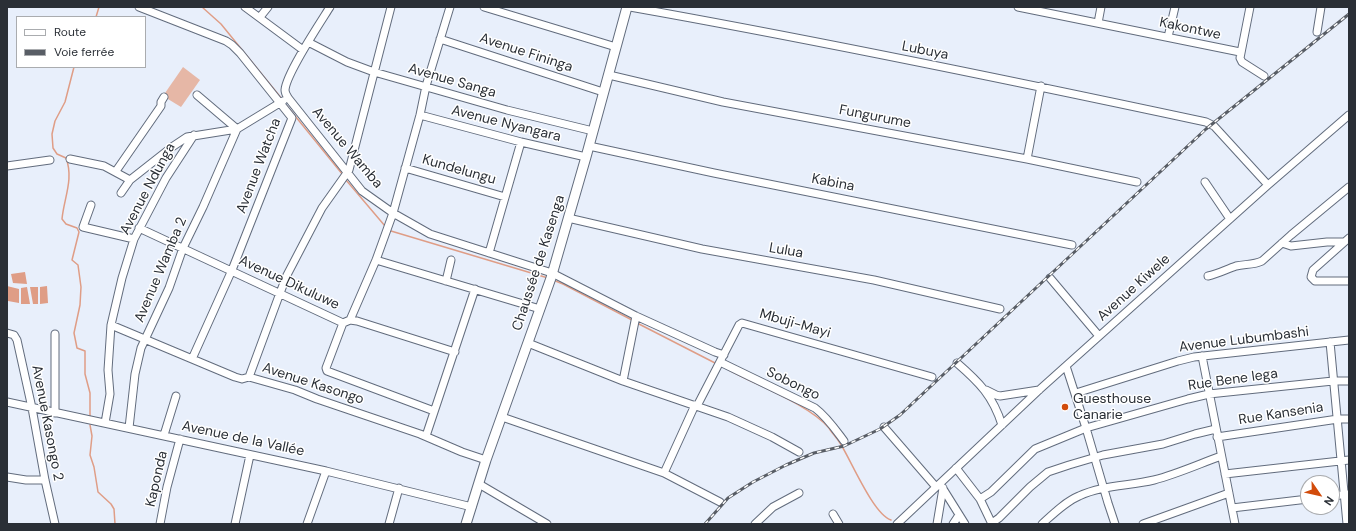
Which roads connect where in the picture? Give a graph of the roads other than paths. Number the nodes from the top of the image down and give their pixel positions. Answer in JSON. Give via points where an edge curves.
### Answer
{"nodes":[{"id":1,"x":139,"y":7,"type":"edge"},
{"id":2,"x":245,"y":7,"type":"edge"},
{"id":3,"x":268,"y":7,"type":"edge"},
{"id":4,"x":330,"y":7,"type":"edge"},
{"id":5,"x":392,"y":7,"type":"edge"},
{"id":6,"x":450,"y":7,"type":"edge"},
{"id":7,"x":484,"y":7,"type":"edge"},
{"id":8,"x":628,"y":7,"type":"edge"},
{"id":9,"x":1021,"y":7,"type":"edge"},
{"id":10,"x":1101,"y":7,"type":"edge"},
{"id":11,"x":1175,"y":7,"type":"edge"},
{"id":12,"x":1250,"y":7,"type":"edge"},
{"id":13,"x":1321,"y":7,"type":"edge"},
{"id":14,"x":260,"y":17,"type":"junction"},
{"id":15,"x":1098,"y":23,"type":"junction"},
{"id":16,"x":1317,"y":32,"type":"dead end"},
{"id":17,"x":1168,"y":37,"type":"junction"},
{"id":18,"x":440,"y":39,"type":"junction"},
{"id":19,"x":308,"y":42,"type":"junction"},
{"id":20,"x":616,"y":47,"type":"junction"},
{"id":21,"x":304,"y":50,"type":"junction"},
{"id":22,"x":1240,"y":52,"type":"junction"},
{"id":23,"x":374,"y":72,"type":"junction"},
{"id":24,"x":608,"y":75,"type":"junction"},
{"id":25,"x":1264,"y":76,"type":"dead end"},
{"id":26,"x":426,"y":86,"type":"junction"},
{"id":27,"x":1041,"y":86,"type":"junction"},
{"id":28,"x":603,"y":92,"type":"junction"},
{"id":29,"x":197,"y":95,"type":"dead end"},
{"id":30,"x":164,"y":97,"type":"dead end"},
{"id":31,"x":289,"y":99,"type":"junction"},
{"id":32,"x":280,"y":103,"type":"junction"},
{"id":33,"x":420,"y":115,"type":"junction"},
{"id":34,"x":1349,"y":115,"type":"edge"},
{"id":35,"x":237,"y":129,"type":"junction"},
{"id":36,"x":593,"y":131,"type":"junction"},
{"id":37,"x":194,"y":135,"type":"junction"},
{"id":38,"x":521,"y":142,"type":"junction"},
{"id":39,"x":589,"y":146,"type":"junction"},
{"id":40,"x":586,"y":157,"type":"junction"},
{"id":41,"x":70,"y":159,"type":"dead end"},
{"id":42,"x":1027,"y":159,"type":"junction"},
{"id":43,"x":50,"y":160,"type":"dead end"},
{"id":44,"x":7,"y":166,"type":"edge"},
{"id":45,"x":405,"y":168,"type":"junction"},
{"id":46,"x":116,"y":171,"type":"junction"},
{"id":47,"x":345,"y":176,"type":"junction"},
{"id":48,"x":130,"y":180,"type":"junction"},
{"id":49,"x":1138,"y":182,"type":"dead end"},
{"id":50,"x":1205,"y":182,"type":"dead end"},
{"id":51,"x":1268,"y":185,"type":"junction"},
{"id":52,"x":1349,"y":187,"type":"edge"},
{"id":53,"x":121,"y":193,"type":"dead end"},
{"id":54,"x":505,"y":197,"type":"junction"},
{"id":55,"x":91,"y":205,"type":"dead end"},
{"id":56,"x":392,"y":213,"type":"junction"},
{"id":57,"x":568,"y":218,"type":"junction"},
{"id":58,"x":1230,"y":219,"type":"junction"},
{"id":59,"x":139,"y":228,"type":"junction"},
{"id":60,"x":134,"y":239,"type":"junction"},
{"id":61,"x":1347,"y":240,"type":"edge"},
{"id":62,"x":1282,"y":243,"type":"junction"},
{"id":63,"x":1072,"y":245,"type":"dead end"},
{"id":64,"x":183,"y":248,"type":"junction"},
{"id":65,"x":489,"y":253,"type":"junction"},
{"id":66,"x":376,"y":260,"type":"junction"},
{"id":67,"x":451,"y":260,"type":"dead end"},
{"id":68,"x":232,"y":270,"type":"junction"},
{"id":69,"x":1208,"y":276,"type":"dead end"},
{"id":70,"x":550,"y":278,"type":"junction"},
{"id":71,"x":1050,"y":278,"type":"dead end"},
{"id":72,"x":446,"y":281,"type":"junction"},
{"id":73,"x":1349,"y":281,"type":"edge"},
{"id":74,"x":475,"y":289,"type":"junction"},
{"id":75,"x":280,"y":293,"type":"junction"},
{"id":76,"x":540,"y":309,"type":"junction"},
{"id":77,"x":1000,"y":309,"type":"dead end"},
{"id":78,"x":636,"y":316,"type":"junction"},
{"id":79,"x":350,"y":320,"type":"junction"},
{"id":80,"x":343,"y":323,"type":"junction"},
{"id":81,"x":111,"y":325,"type":"junction"},
{"id":82,"x":7,"y":333,"type":"edge"},
{"id":83,"x":55,"y":334,"type":"dead end"},
{"id":84,"x":1099,"y":336,"type":"junction"},
{"id":85,"x":145,"y":339,"type":"junction"},
{"id":86,"x":1349,"y":340,"type":"edge"},
{"id":87,"x":1330,"y":342,"type":"junction"},
{"id":88,"x":528,"y":344,"type":"junction"},
{"id":89,"x":455,"y":352,"type":"junction"},
{"id":90,"x":724,"y":355,"type":"junction"},
{"id":91,"x":1202,"y":356,"type":"junction"},
{"id":92,"x":192,"y":359,"type":"junction"},
{"id":93,"x":720,"y":362,"type":"junction"},
{"id":94,"x":957,"y":363,"type":"dead end"},
{"id":95,"x":1066,"y":366,"type":"junction"},
{"id":96,"x":249,"y":377,"type":"junction"},
{"id":97,"x":932,"y":377,"type":"dead end"},
{"id":98,"x":623,"y":381,"type":"junction"},
{"id":99,"x":1333,"y":381,"type":"junction"},
{"id":100,"x":1349,"y":381,"type":"edge"},
{"id":101,"x":986,"y":390,"type":"junction"},
{"id":102,"x":1039,"y":390,"type":"junction"},
{"id":103,"x":1076,"y":393,"type":"junction"},
{"id":104,"x":1209,"y":394,"type":"junction"},
{"id":105,"x":176,"y":396,"type":"dead end"},
{"id":106,"x":7,"y":402,"type":"edge"},
{"id":107,"x":696,"y":406,"type":"junction"},
{"id":108,"x":32,"y":408,"type":"junction"},
{"id":109,"x":434,"y":411,"type":"junction"},
{"id":110,"x":55,"y":413,"type":"junction"},
{"id":111,"x":502,"y":417,"type":"junction"},
{"id":112,"x":1338,"y":419,"type":"junction"},
{"id":113,"x":1349,"y":419,"type":"edge"},
{"id":114,"x":105,"y":423,"type":"junction"},
{"id":115,"x":1002,"y":425,"type":"junction"},
{"id":116,"x":884,"y":427,"type":"dead end"},
{"id":117,"x":129,"y":428,"type":"junction"},
{"id":118,"x":1086,"y":428,"type":"junction"},
{"id":119,"x":1216,"y":429,"type":"junction"},
{"id":120,"x":164,"y":436,"type":"junction"},
{"id":121,"x":426,"y":436,"type":"junction"},
{"id":122,"x":1217,"y":437,"type":"junction"},
{"id":123,"x":180,"y":439,"type":"junction"},
{"id":124,"x":844,"y":441,"type":"dead end"},
{"id":125,"x":798,"y":452,"type":"dead end"},
{"id":126,"x":250,"y":454,"type":"junction"},
{"id":127,"x":1221,"y":456,"type":"junction"},
{"id":128,"x":1095,"y":458,"type":"junction"},
{"id":129,"x":486,"y":460,"type":"junction"},
{"id":130,"x":1345,"y":460,"type":"edge"},
{"id":131,"x":956,"y":468,"type":"junction"},
{"id":132,"x":326,"y":471,"type":"junction"},
{"id":133,"x":664,"y":473,"type":"junction"},
{"id":134,"x":1225,"y":474,"type":"junction"},
{"id":135,"x":7,"y":477,"type":"edge"},
{"id":136,"x":45,"y":480,"type":"junction"},
{"id":137,"x":479,"y":484,"type":"junction"},
{"id":138,"x":939,"y":486,"type":"junction"},
{"id":139,"x":399,"y":488,"type":"junction"},
{"id":140,"x":1103,"y":488,"type":"junction"},
{"id":141,"x":799,"y":492,"type":"dead end"},
{"id":142,"x":1229,"y":493,"type":"junction"},
{"id":143,"x":1347,"y":494,"type":"edge"},
{"id":144,"x":980,"y":499,"type":"junction"},
{"id":145,"x":1300,"y":500,"type":"edge"},
{"id":146,"x":720,"y":502,"type":"dead end"},
{"id":147,"x":472,"y":507,"type":"junction"},
{"id":148,"x":1232,"y":508,"type":"junction"},
{"id":149,"x":833,"y":514,"type":"dead end"},
{"id":150,"x":959,"y":515,"type":"junction"},
{"id":151,"x":992,"y":523,"type":"edge"},
{"id":152,"x":55,"y":524,"type":"edge"},
{"id":153,"x":160,"y":524,"type":"edge"},
{"id":154,"x":235,"y":524,"type":"edge"},
{"id":155,"x":307,"y":524,"type":"edge"},
{"id":156,"x":388,"y":524,"type":"edge"},
{"id":157,"x":466,"y":524,"type":"edge"},
{"id":158,"x":547,"y":524,"type":"edge"},
{"id":159,"x":755,"y":524,"type":"edge"},
{"id":160,"x":839,"y":524,"type":"edge"},
{"id":161,"x":897,"y":524,"type":"edge"},
{"id":162,"x":937,"y":524,"type":"edge"},
{"id":163,"x":953,"y":524,"type":"edge"},
{"id":164,"x":965,"y":524,"type":"edge"},
{"id":165,"x":1042,"y":524,"type":"edge"},
{"id":166,"x":1115,"y":524,"type":"edge"},
{"id":167,"x":1142,"y":524,"type":"edge"},
{"id":168,"x":1235,"y":524,"type":"edge"},
{"id":169,"x":1347,"y":524,"type":"edge"}],
"edges":[{"from":1,"to":32,"type":"street","name":"Avenue Watcha","via":[[232,45]]},
{"from":2,"to":14,"type":"street"},
{"from":3,"to":14,"type":"street"},
{"from":4,"to":19,"type":"street"},
{"from":5,"to":23,"type":"street"},
{"from":6,"to":18,"type":"street"},
{"from":7,"to":20,"type":"street"},
{"from":8,"to":20,"type":"main road","name":"Chaussée de Kasenga"},
{"from":8,"to":27,"type":"street","name":"Lubuya"},
{"from":9,"to":15,"type":"street","name":"Kakontwe"},
{"from":10,"to":15,"type":"street"},
{"from":11,"to":17,"type":"street"},
{"from":12,"to":22,"type":"street"},
{"from":13,"to":16,"type":"street"},
{"from":14,"to":21,"type":"street"},
{"from":15,"to":17,"type":"street","name":"Kakontwe"},
{"from":17,"to":22,"type":"street","name":"Kakontwe"},
{"from":18,"to":26,"type":"street"},
{"from":18,"to":28,"type":"street","name":"Avenue Fininga"},
{"from":19,"to":21,"type":"street"},
{"from":19,"to":23,"type":"street","name":"Avenue Sanga","via":[[346,62]]},
{"from":20,"to":24,"type":"main road","name":"Chaussée de Kasenga"},
{"from":21,"to":31,"type":"street","via":[[287,83],[286,92]]},
{"from":22,"to":25,"type":"street","via":[[1242,62]]},
{"from":23,"to":26,"type":"street","name":"Avenue Sanga"},
{"from":23,"to":47,"type":"street","via":[[352,161]]},
{"from":24,"to":28,"type":"main road","name":"Chaussée de Kasenga"},
{"from":24,"to":42,"type":"street","name":"Fungurume","via":[[723,102]]},
{"from":26,"to":33,"type":"street"},
{"from":26,"to":36,"type":"street","name":"Avenue Sanga","via":[[507,110]]},
{"from":27,"to":42,"type":"street"},
{"from":27,"to":51,"type":"street","name":"Lubuya","via":[[1206,122],[1214,126]]},
{"from":28,"to":36,"type":"main road","name":"Chaussée de Kasenga"},
{"from":29,"to":35,"type":"street"},
{"from":30,"to":46,"type":"street","via":[[161,106]]},
{"from":31,"to":32,"type":"street"},
{"from":31,"to":47,"type":"street","name":"Avenue Wamba"},
{"from":32,"to":35,"type":"street"},
{"from":32,"to":68,"type":"street","name":"Avenue Watcha","via":[[292,119]]},
{"from":33,"to":38,"type":"street","name":"Avenue Nyangara"},
{"from":33,"to":45,"type":"street"},
{"from":34,"to":51,"type":"street","name":"Avenue Kiwele"},
{"from":35,"to":37,"type":"street"},
{"from":35,"to":64,"type":"street","name":"Avenue Wamba 2"},
{"from":36,"to":39,"type":"main road","name":"Chaussée de Kasenga"},
{"from":37,"to":48,"type":"street","via":[[178,142]]},
{"from":37,"to":59,"type":"street","name":"Avenue Ndunga","via":[[166,178]]},
{"from":38,"to":40,"type":"street","name":"Avenue Nyangara"},
{"from":38,"to":54,"type":"street"},
{"from":39,"to":40,"type":"main road","name":"Chaussée de Kasenga"},
{"from":39,"to":63,"type":"street","name":"Kabina"},
{"from":40,"to":57,"type":"main road","name":"Chaussée de Kasenga"},
{"from":41,"to":46,"type":"street","via":[[98,164]]},
{"from":42,"to":49,"type":"street","name":"Fungurume"},
{"from":43,"to":44,"type":"street"},
{"from":45,"to":54,"type":"street","name":"Kundelungu"},
{"from":45,"to":56,"type":"street"},
{"from":46,"to":48,"type":"street"},
{"from":47,"to":56,"type":"street","name":"Avenue Wamba"},
{"from":47,"to":75,"type":"street","via":[[322,208]]},
{"from":48,"to":53,"type":"street"},
{"from":50,"to":58,"type":"street"},
{"from":51,"to":58,"type":"street","name":"Avenue Kiwele"},
{"from":52,"to":62,"type":"street"},
{"from":54,"to":65,"type":"street"},
{"from":55,"to":60,"type":"street","via":[[83,227]]},
{"from":56,"to":65,"type":"street","name":"Avenue Wamba","via":[[430,234]]},
{"from":56,"to":66,"type":"street"},
{"from":57,"to":70,"type":"main road","name":"Chaussée de Kasenga"},
{"from":57,"to":77,"type":"street","name":"Lulua","via":[[702,249],[874,280]]},
{"from":58,"to":84,"type":"street","name":"Avenue Kiwele"},
{"from":59,"to":60,"type":"street","name":"Avenue Ndunga"},
{"from":59,"to":64,"type":"street","name":"Avenue Dikuluwe"},
{"from":60,"to":81,"type":"street","name":"Avenue Ndunga"},
{"from":61,"to":62,"type":"street","via":[[1291,246]]},
{"from":61,"to":73,"type":"street","via":[[1312,270],[1311,277],[1315,282]]},
{"from":62,"to":69,"type":"street","via":[[1257,264],[1242,265]]},
{"from":64,"to":68,"type":"street","name":"Avenue Dikuluwe"},
{"from":64,"to":85,"type":"street","name":"Avenue Wamba 2","via":[[169,288]]},
{"from":65,"to":70,"type":"street","name":"Avenue Wamba"},
{"from":66,"to":72,"type":"street"},
{"from":66,"to":79,"type":"street"},
{"from":67,"to":72,"type":"street"},
{"from":68,"to":75,"type":"street","name":"Avenue Dikuluwe"},
{"from":68,"to":92,"type":"street","name":"Avenue Watcha"},
{"from":70,"to":76,"type":"main road","name":"Chaussée de Kasenga"},
{"from":70,"to":78,"type":"street","name":"Avenue Wamba"},
{"from":71,"to":84,"type":"street"},
{"from":72,"to":74,"type":"street"},
{"from":74,"to":76,"type":"street"},
{"from":74,"to":89,"type":"street"},
{"from":75,"to":80,"type":"street","name":"Avenue Dikuluwe"},
{"from":75,"to":96,"type":"street"},
{"from":76,"to":88,"type":"main road","name":"Chaussée de Kasenga"},
{"from":78,"to":90,"type":"street","name":"Avenue Wamba"},
{"from":78,"to":98,"type":"street"},
{"from":79,"to":80,"type":"street","name":"Avenue Dikuluwe"},
{"from":79,"to":89,"type":"street","name":"Avenue Dikuluwe","via":[[357,320]]},
{"from":80,"to":109,"type":"street","via":[[326,370]]},
{"from":81,"to":85,"type":"street","name":"Avenue Kasongo"},
{"from":81,"to":114,"type":"street","name":"Avenue Ndunga","via":[[108,370],[110,394]]},
{"from":82,"to":108,"type":"street","name":"Avenue Kasongo 2","via":[[14,335],[17,340]]},
{"from":83,"to":110,"type":"street"},
{"from":84,"to":95,"type":"street","name":"Avenue Kiwele"},
{"from":85,"to":92,"type":"street","name":"Avenue Kasongo"},
{"from":85,"to":117,"type":"street","name":"Avenue Wamba 2","via":[[137,363]]},
{"from":86,"to":87,"type":"street","name":"Avenue Lubumbashi"},
{"from":87,"to":91,"type":"street","name":"Avenue Lubumbashi"},
{"from":87,"to":99,"type":"street"},
{"from":88,"to":98,"type":"street"},
{"from":88,"to":111,"type":"main road","name":"Chaussée de Kasenga"},
{"from":89,"to":109,"type":"street"},
{"from":90,"to":93,"type":"street","name":"Mbuji-Mayi"},
{"from":90,"to":97,"type":"street","name":"Mbuji-Mayi","via":[[739,325],[744,323]]},
{"from":91,"to":103,"type":"street","name":"Avenue Lubumbashi","via":[[1178,360]]},
{"from":91,"to":104,"type":"street"},
{"from":92,"to":96,"type":"street","name":"Avenue Kasongo","via":[[235,377]]},
{"from":93,"to":107,"type":"street","name":"Mbuji-Mayi"},
{"from":93,"to":124,"type":"street","name":"Sobongo","via":[[815,408],[832,424]]},
{"from":94,"to":101,"type":"street"},
{"from":95,"to":102,"type":"street","name":"Avenue Kiwele"},
{"from":95,"to":103,"type":"street"},
{"from":96,"to":121,"type":"street","name":"Avenue Kasongo","via":[[295,390]]},
{"from":98,"to":107,"type":"street"},
{"from":99,"to":100,"type":"street","name":"Rue Bene lega"},
{"from":99,"to":104,"type":"street","name":"Rue Bene lega"},
{"from":99,"to":112,"type":"street"},
{"from":101,"to":102,"type":"street","via":[[1000,396]]},
{"from":101,"to":115,"type":"street"},
{"from":102,"to":115,"type":"street","name":"Avenue Kiwele"},
{"from":103,"to":118,"type":"street"},
{"from":104,"to":118,"type":"street","name":"Rue Bene lega"},
{"from":104,"to":119,"type":"street"},
{"from":105,"to":120,"type":"street"},
{"from":106,"to":108,"type":"street","name":"Avenue de la Vallée"},
{"from":107,"to":125,"type":"street","via":[[754,428]]},
{"from":107,"to":133,"type":"street","name":"Mbuji-Mayi"},
{"from":108,"to":110,"type":"street","name":"Avenue de la Vallée"},
{"from":108,"to":136,"type":"street","name":"Avenue Kasongo 2"},
{"from":109,"to":121,"type":"street"},
{"from":110,"to":114,"type":"street","name":"Avenue de la Vallée"},
{"from":111,"to":129,"type":"main road","name":"Chaussée de Kasenga"},
{"from":111,"to":133,"type":"street"},
{"from":112,"to":113,"type":"street","name":"Rue Kansenia"},
{"from":112,"to":122,"type":"street","name":"Rue Kansenia"},
{"from":112,"to":130,"type":"street"},
{"from":114,"to":117,"type":"street","name":"Avenue de la Vallée"},
{"from":115,"to":131,"type":"street","name":"Avenue Kiwele"},
{"from":116,"to":138,"type":"street"},
{"from":117,"to":120,"type":"street","name":"Avenue de la Vallée"},
{"from":118,"to":128,"type":"street"},
{"from":118,"to":144,"type":"street","name":"Rue Bene lega","via":[[1035,449],[991,492]]},
{"from":119,"to":122,"type":"street"},
{"from":119,"to":128,"type":"street","via":[[1163,444]]},
{"from":120,"to":123,"type":"street","name":"Avenue de la Vallée"},
{"from":121,"to":129,"type":"street","name":"Avenue Kasongo"},
{"from":122,"to":127,"type":"street"},
{"from":123,"to":126,"type":"street","name":"Avenue de la Vallée"},
{"from":123,"to":153,"type":"street","name":"Kaponda"},
{"from":126,"to":132,"type":"street","name":"Avenue de la Vallée"},
{"from":126,"to":154,"type":"street"},
{"from":127,"to":134,"type":"street"},
{"from":127,"to":140,"type":"street","via":[[1168,476]]},
{"from":128,"to":140,"type":"street"},
{"from":128,"to":151,"type":"street","via":[[1048,472]]},
{"from":129,"to":137,"type":"main road","name":"Chaussée de Kasenga"},
{"from":130,"to":134,"type":"street"},
{"from":130,"to":143,"type":"street"},
{"from":131,"to":138,"type":"street","name":"Avenue Kiwele"},
{"from":131,"to":144,"type":"street"},
{"from":132,"to":139,"type":"street","name":"Avenue de la Vallée"},
{"from":132,"to":155,"type":"street"},
{"from":133,"to":146,"type":"street"},
{"from":134,"to":142,"type":"street"},
{"from":135,"to":136,"type":"street"},
{"from":136,"to":152,"type":"street","name":"Avenue Kasongo 2"},
{"from":137,"to":147,"type":"main road","name":"Chaussée de Kasenga"},
{"from":137,"to":158,"type":"street"},
{"from":138,"to":150,"type":"street"},
{"from":138,"to":161,"type":"street","name":"Avenue Kiwele"},
{"from":138,"to":162,"type":"street"},
{"from":139,"to":147,"type":"street","name":"Avenue de la Vallée"},
{"from":139,"to":156,"type":"street"},
{"from":140,"to":165,"type":"street","via":[[1072,499]]},
{"from":140,"to":166,"type":"street"},
{"from":141,"to":159,"type":"street","via":[[774,507]]},
{"from":142,"to":148,"type":"street"},
{"from":142,"to":167,"type":"street"},
{"from":143,"to":169,"type":"street"},
{"from":144,"to":151,"type":"street"},
{"from":145,"to":148,"type":"street"},
{"from":147,"to":157,"type":"main road","name":"Chaussée de Kasenga"},
{"from":148,"to":168,"type":"street"},
{"from":149,"to":160,"type":"street"},
{"from":150,"to":163,"type":"street"},
{"from":150,"to":164,"type":"street"}]}
